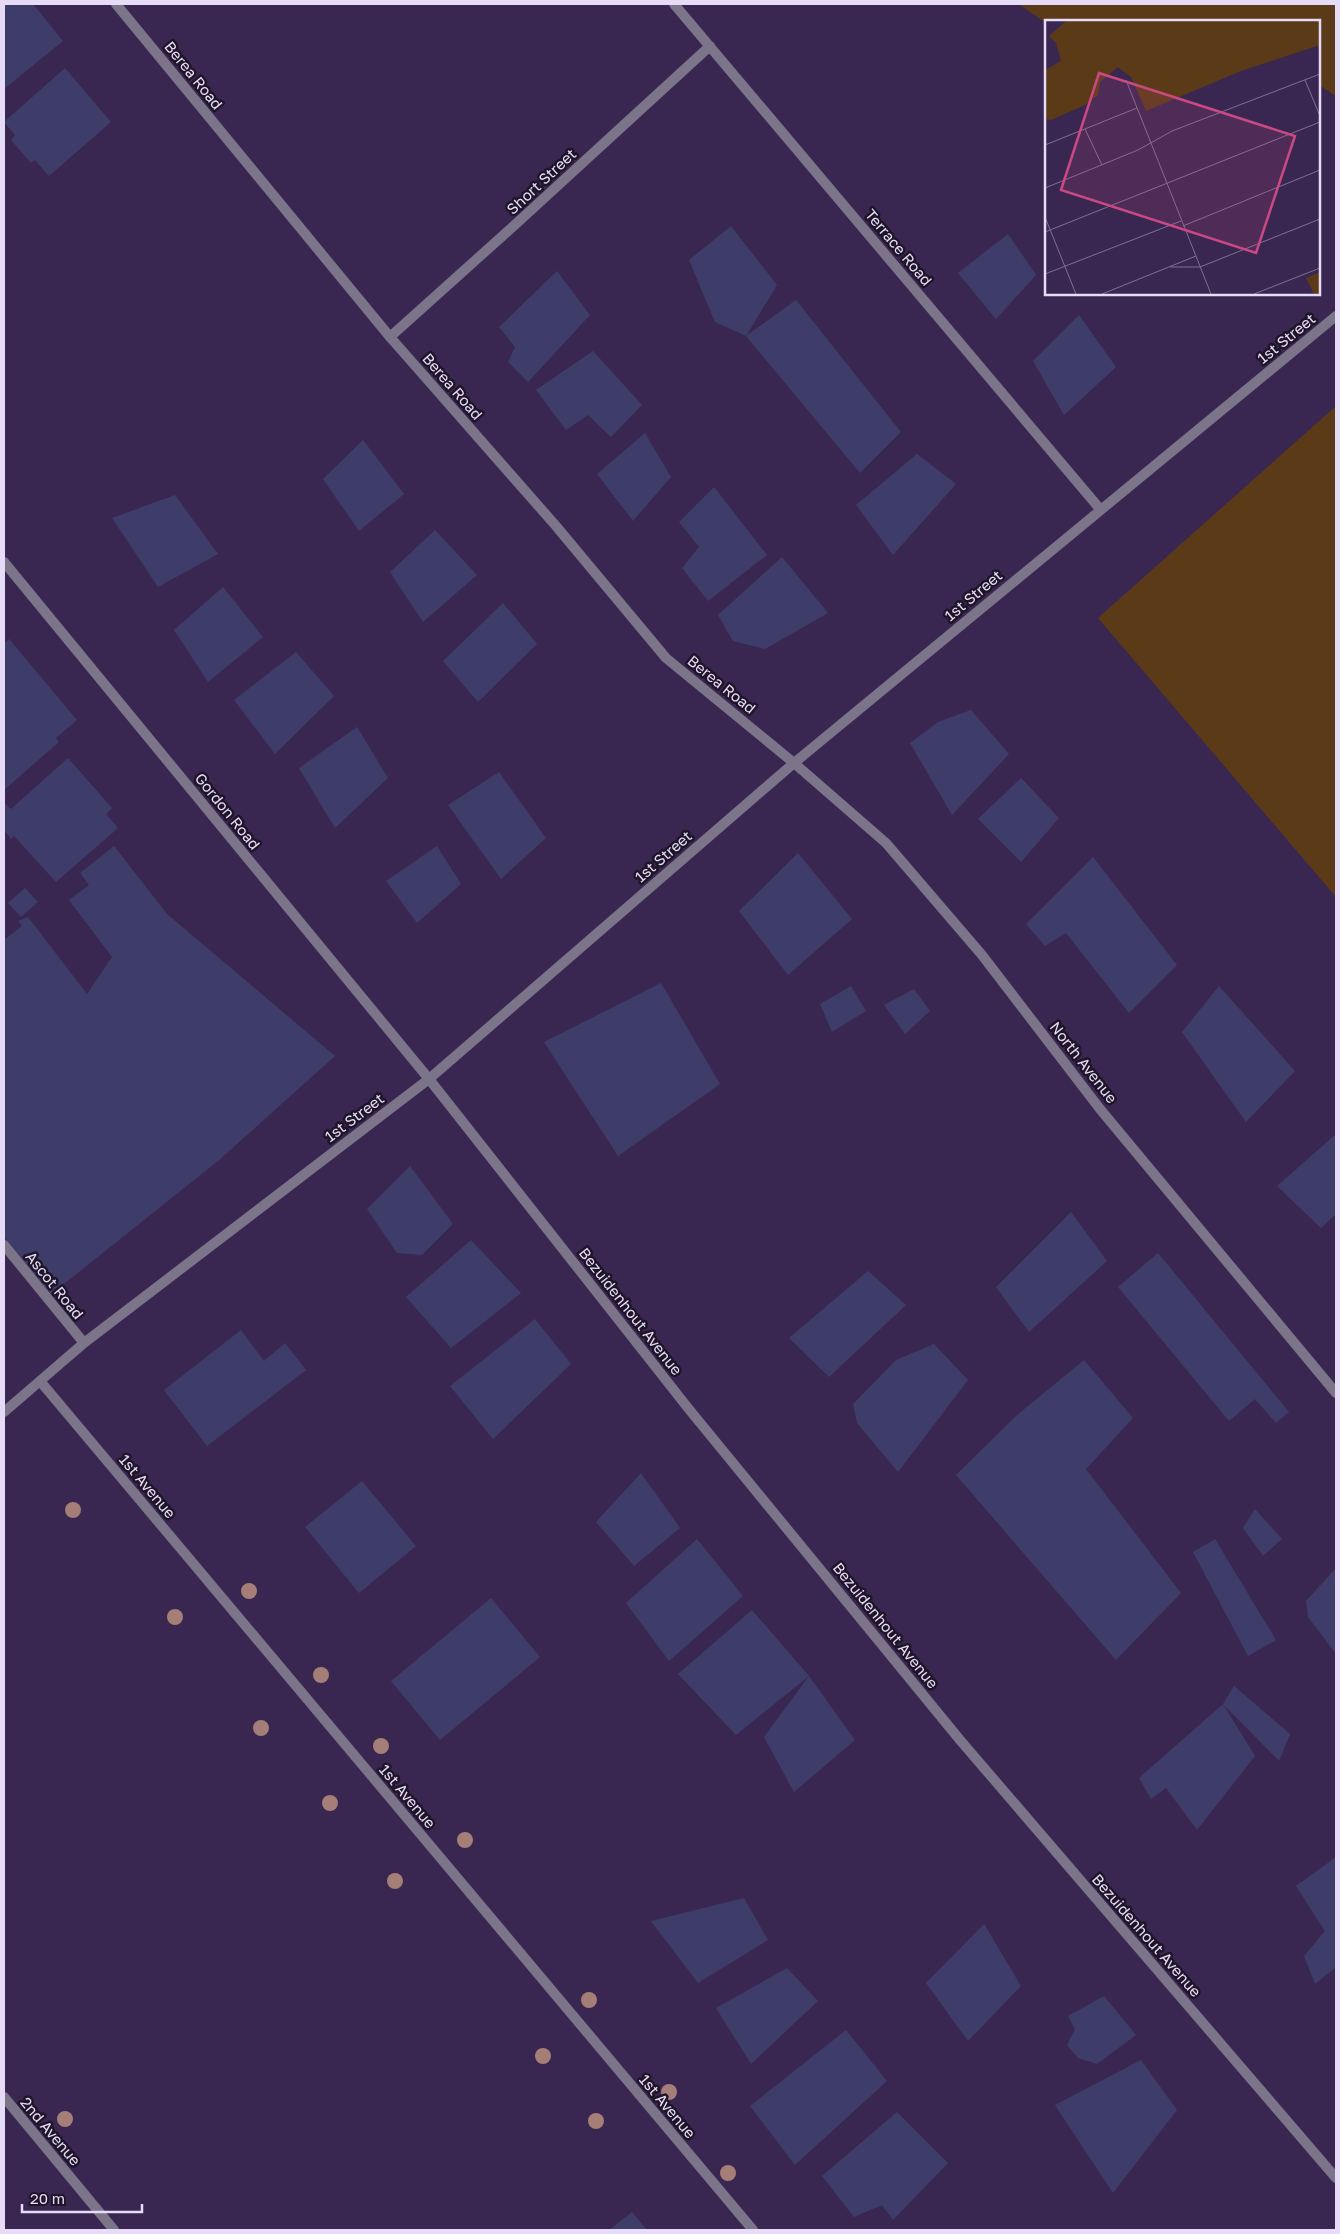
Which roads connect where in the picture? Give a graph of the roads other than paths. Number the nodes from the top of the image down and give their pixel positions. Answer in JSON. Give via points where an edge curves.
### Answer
{"nodes":[{"id":1,"x":116,"y":4,"type":"edge"},
{"id":2,"x":674,"y":4,"type":"edge"},
{"id":3,"x":710,"y":46,"type":"junction"},
{"id":4,"x":1336,"y":316,"type":"edge"},
{"id":5,"x":390,"y":337,"type":"junction"},
{"id":6,"x":1100,"y":509,"type":"junction"},
{"id":7,"x":4,"y":562,"type":"edge"},
{"id":8,"x":794,"y":763,"type":"junction"},
{"id":9,"x":429,"y":1079,"type":"junction"},
{"id":10,"x":4,"y":1245,"type":"edge"},
{"id":11,"x":84,"y":1343,"type":"junction"},
{"id":12,"x":40,"y":1381,"type":"junction"},
{"id":13,"x":1336,"y":1393,"type":"edge"},
{"id":14,"x":4,"y":1412,"type":"edge"},
{"id":15,"x":4,"y":2097,"type":"edge"},
{"id":16,"x":1336,"y":2178,"type":"edge"},
{"id":17,"x":114,"y":2230,"type":"edge"},
{"id":18,"x":753,"y":2230,"type":"edge"}],
"edges":[{"from":1,"to":5,"type":"street","name":"Berea Road"},
{"from":2,"to":3,"type":"street","name":"Terrace Road"},
{"from":3,"to":5,"type":"street","name":"Short Street"},
{"from":3,"to":6,"type":"street","name":"Terrace Road"},
{"from":4,"to":6,"type":"street","name":"1st Street"},
{"from":5,"to":8,"type":"street","name":"Berea Road","via":[[556,526],[666,658]]},
{"from":6,"to":8,"type":"street","name":"1st Street"},
{"from":7,"to":9,"type":"street","name":"Gordon Road"},
{"from":8,"to":9,"type":"street","name":"1st Street"},
{"from":8,"to":13,"type":"street","name":"North Avenue","via":[[886,843],[982,955],[1100,1109]]},
{"from":9,"to":11,"type":"street","name":"1st Street"},
{"from":9,"to":16,"type":"street","name":"Bezuidenhout Avenue","via":[[688,1408],[960,1740]]},
{"from":10,"to":11,"type":"street","name":"Ascot Road"},
{"from":11,"to":12,"type":"street","name":"1st Street"},
{"from":12,"to":14,"type":"street","name":"1st Street"},
{"from":12,"to":18,"type":"street","name":"1st Avenue"},
{"from":15,"to":17,"type":"street","name":"2nd Avenue"}]}
